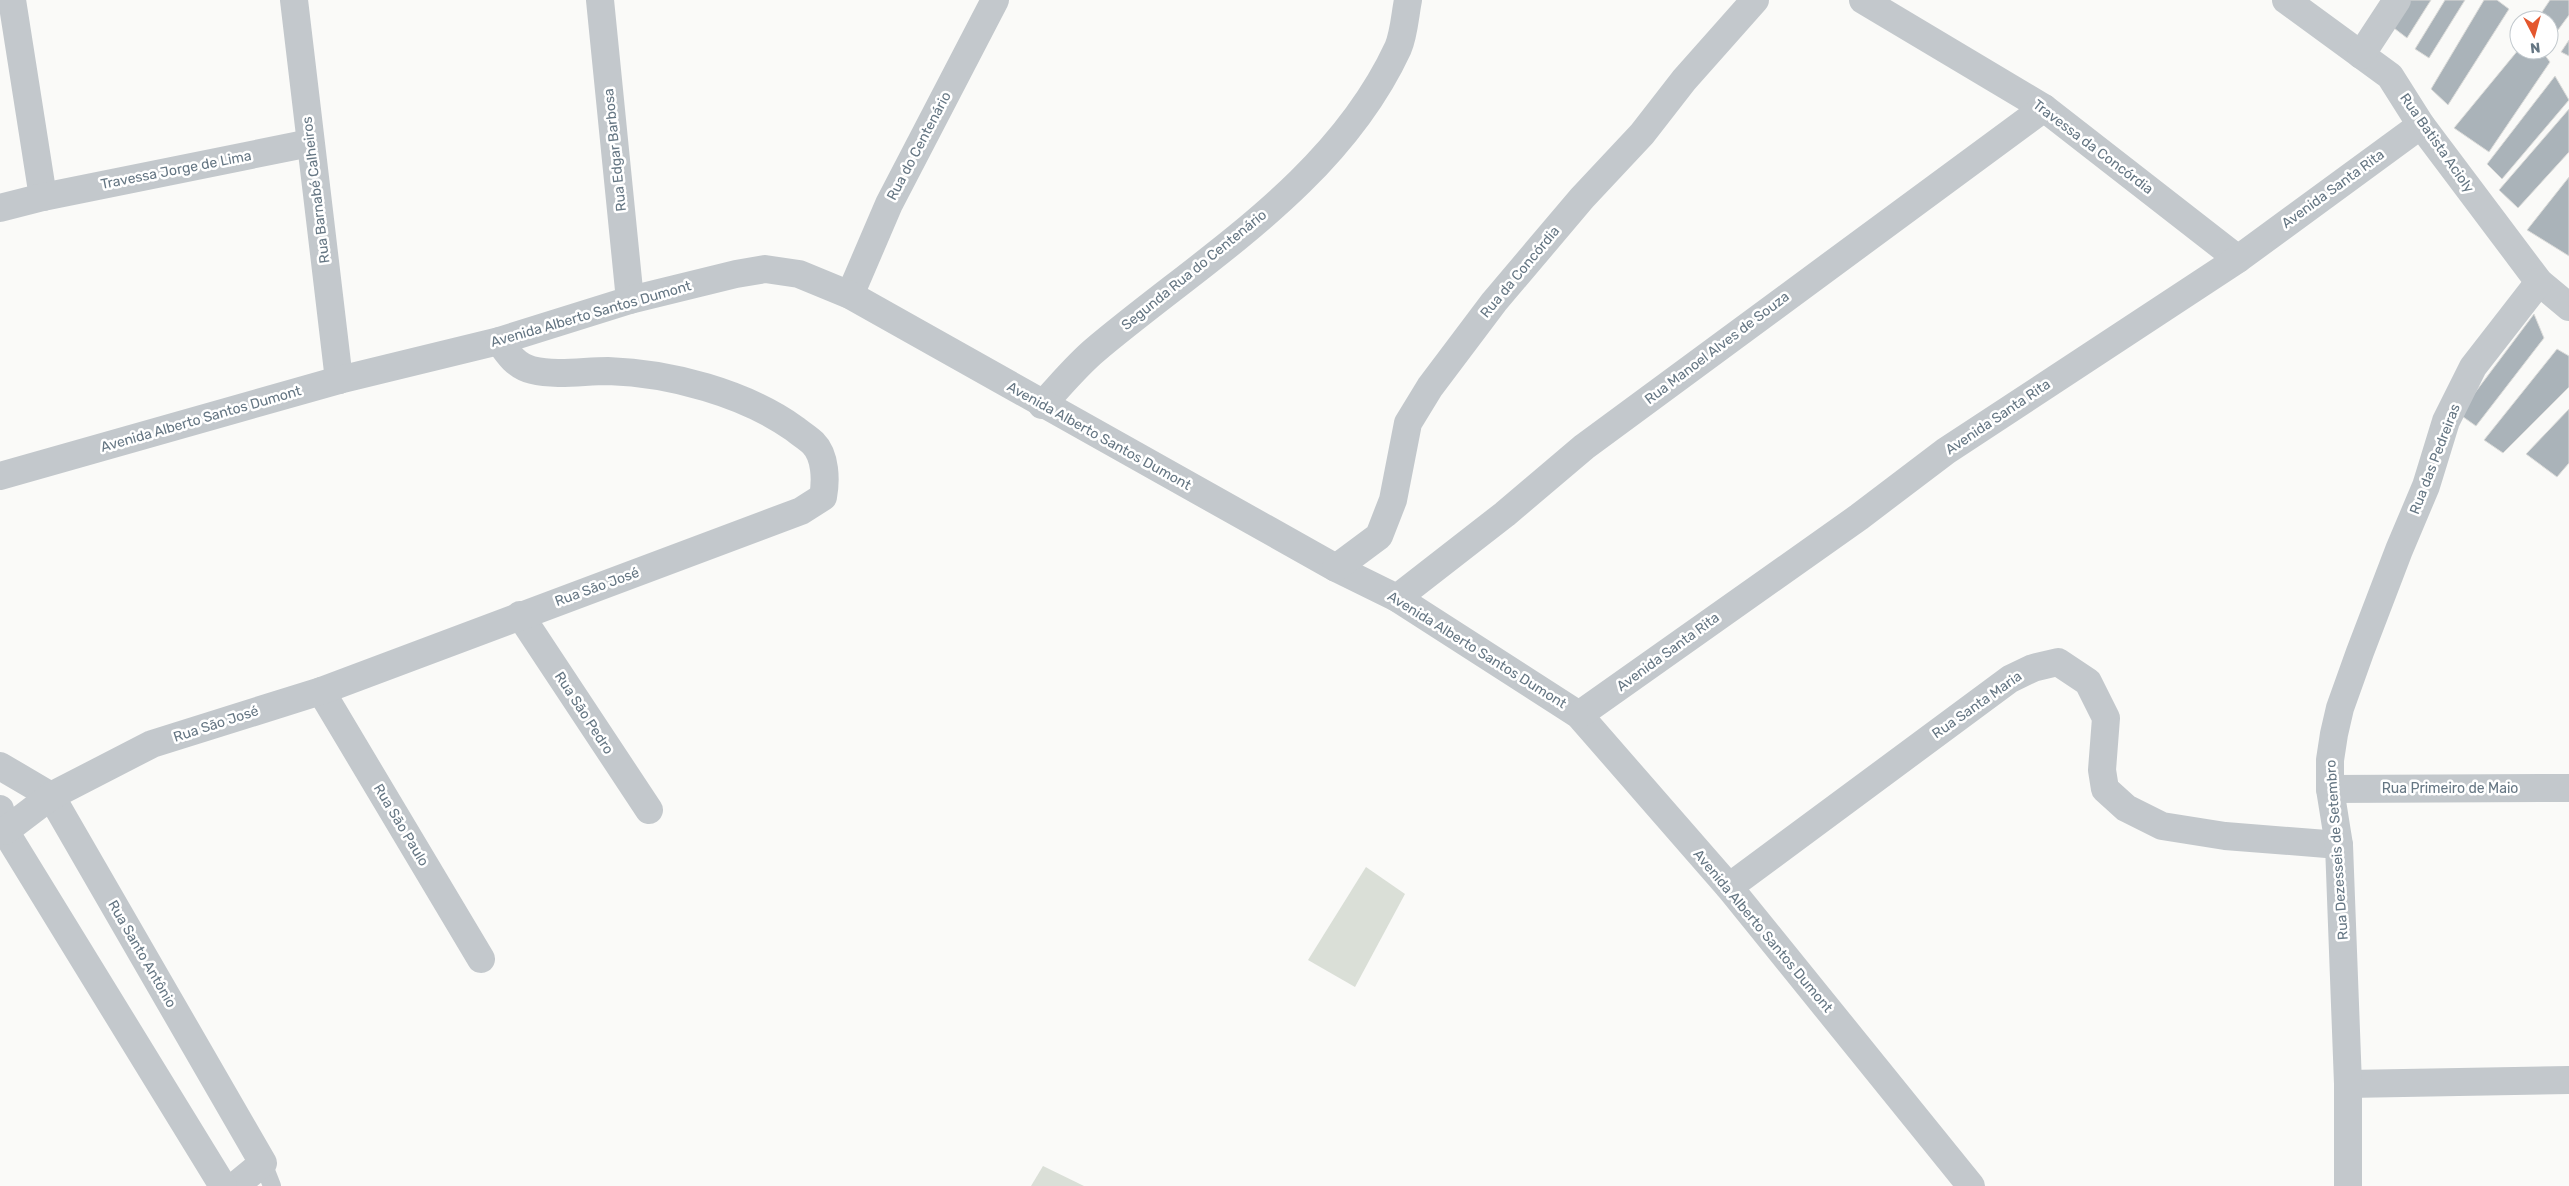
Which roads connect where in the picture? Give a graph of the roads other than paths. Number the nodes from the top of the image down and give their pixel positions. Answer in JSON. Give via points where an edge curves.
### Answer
{"nodes":[{"id":1,"x":12,"y":0,"type":"edge"},
{"id":2,"x":294,"y":0,"type":"edge"},
{"id":3,"x":600,"y":0,"type":"edge"},
{"id":4,"x":994,"y":0,"type":"edge"},
{"id":5,"x":1408,"y":0,"type":"edge"},
{"id":6,"x":1755,"y":0,"type":"edge"},
{"id":7,"x":1863,"y":0,"type":"edge"},
{"id":8,"x":2286,"y":0,"type":"edge"},
{"id":9,"x":2397,"y":0,"type":"edge"},
{"id":10,"x":2361,"y":55,"type":"junction"},
{"id":11,"x":2044,"y":108,"type":"junction"},
{"id":12,"x":2421,"y":125,"type":"junction"},
{"id":13,"x":310,"y":143,"type":"junction"},
{"id":14,"x":43,"y":197,"type":"junction"},
{"id":15,"x":0,"y":208,"type":"edge"},
{"id":16,"x":2238,"y":259,"type":"junction"},
{"id":17,"x":2539,"y":282,"type":"junction"},
{"id":18,"x":850,"y":295,"type":"junction"},
{"id":19,"x":630,"y":300,"type":"junction"},
{"id":20,"x":2569,"y":307,"type":"edge"},
{"id":21,"x":499,"y":341,"type":"junction"},
{"id":22,"x":339,"y":380,"type":"junction"},
{"id":23,"x":1042,"y":404,"type":"junction"},
{"id":24,"x":0,"y":476,"type":"edge"},
{"id":25,"x":1336,"y":568,"type":"junction"},
{"id":26,"x":1397,"y":598,"type":"junction"},
{"id":27,"x":520,"y":615,"type":"junction"},
{"id":28,"x":2360,"y":652,"type":"joint"},
{"id":29,"x":321,"y":690,"type":"junction"},
{"id":30,"x":1579,"y":715,"type":"junction"},
{"id":31,"x":0,"y":766,"type":"edge"},
{"id":32,"x":2569,"y":788,"type":"edge"},
{"id":33,"x":2330,"y":789,"type":"junction"},
{"id":34,"x":51,"y":796,"type":"junction"},
{"id":35,"x":648,"y":810,"type":"dead end"},
{"id":36,"x":3,"y":820,"type":"edge"},
{"id":37,"x":2339,"y":845,"type":"junction"},
{"id":38,"x":1729,"y":887,"type":"junction"},
{"id":39,"x":481,"y":959,"type":"dead end"},
{"id":40,"x":2569,"y":1080,"type":"edge"},
{"id":41,"x":2348,"y":1084,"type":"junction"},
{"id":42,"x":267,"y":1175,"type":"edge"},
{"id":43,"x":223,"y":1186,"type":"edge"},
{"id":44,"x":235,"y":1186,"type":"edge"},
{"id":45,"x":1971,"y":1186,"type":"edge"},
{"id":46,"x":2348,"y":1186,"type":"edge"}],
"edges":[{"from":1,"to":14,"type":"street"},
{"from":2,"to":13,"type":"street","name":"Rua Barnabé Calheiros"},
{"from":3,"to":19,"type":"street","name":"Rua Edgar Barbosa"},
{"from":4,"to":18,"type":"street","name":"Rua do Centenário","via":[[888,204]]},
{"from":5,"to":23,"type":"street","name":"Segunda Rua do Centenário","via":[[1399,46],[1367,105],[1310,173],[1233,242],[1093,352]]},
{"from":6,"to":25,"type":"street","name":"Rua da Concórdia","via":[[1500,295],[1430,387],[1408,423],[1393,500],[1379,536]]},
{"from":7,"to":11,"type":"street","name":"Travessa da Concórdia"},
{"from":8,"to":10,"type":"street","name":"Rua Batista Acioly"},
{"from":9,"to":10,"type":"street"},
{"from":10,"to":12,"type":"street","name":"Rua Batista Acioly","via":[[2390,76]]},
{"from":11,"to":16,"type":"street","name":"Travessa da Concórdia"},
{"from":11,"to":26,"type":"street","name":"Rua Manoel Alves de Souza","via":[[1584,447]]},
{"from":12,"to":16,"type":"street","name":"Avenida Santa Rita"},
{"from":12,"to":17,"type":"street","name":"Rua Batista Acioly"},
{"from":13,"to":14,"type":"street","name":"Travessa Jorge de Lima"},
{"from":13,"to":22,"type":"street","name":"Rua Barnabé Calheiros"},
{"from":14,"to":15,"type":"street","name":"Travessa Jorge de Lima"},
{"from":16,"to":30,"type":"street","name":"Avenida Santa Rita","via":[[1946,451]]},
{"from":17,"to":20,"type":"street","name":"Rua Batista Acioly"},
{"from":17,"to":28,"type":"street","name":"Rua das Pedreiras","via":[[2473,367],[2446,421],[2426,486]]},
{"from":18,"to":19,"type":"street","name":"Avenida Alberto Santos Dumont","via":[[799,274],[765,269]]},
{"from":18,"to":23,"type":"street","name":"Avenida Alberto Santos Dumont"},
{"from":19,"to":21,"type":"street","name":"Avenida Alberto Santos Dumont"},
{"from":21,"to":22,"type":"street","name":"Avenida Alberto Santos Dumont"},
{"from":21,"to":27,"type":"street","name":"Rua São José","via":[[511,360],[531,370],[556,373],[610,371],[691,382],[744,401],[779,418],[814,444],[826,482],[823,497],[801,511]]},
{"from":22,"to":24,"type":"street","name":"Avenida Alberto Santos Dumont"},
{"from":23,"to":25,"type":"street","name":"Avenida Alberto Santos Dumont"},
{"from":25,"to":26,"type":"street","name":"Avenida Alberto Santos Dumont"},
{"from":26,"to":30,"type":"street","name":"Avenida Alberto Santos Dumont"},
{"from":27,"to":29,"type":"street","name":"Rua São José"},
{"from":27,"to":35,"type":"street","name":"Rua São Pedro"},
{"from":28,"to":33,"type":"street","name":"Rua Dezesseis de Setembro","via":[[2334,734]]},
{"from":29,"to":34,"type":"street","name":"Rua São José","via":[[152,744]]},
{"from":29,"to":39,"type":"street","name":"Rua São Paulo"},
{"from":30,"to":38,"type":"street","name":"Avenida Alberto Santos Dumont"},
{"from":31,"to":34,"type":"street","name":"Rua Santo Antônio"},
{"from":32,"to":33,"type":"street","name":"Rua Primeiro de Maio"},
{"from":33,"to":37,"type":"street","name":"Rua Dezesseis de Setembro"},
{"from":34,"to":36,"type":"street","name":"Rua São José"},
{"from":34,"to":42,"type":"street","name":"Rua Santo Antônio"},
{"from":36,"to":43,"type":"street"},
{"from":37,"to":38,"type":"street","name":"Rua Santa Maria","via":[[2225,836],[2162,826],[2126,808],[2105,789],[2102,770],[2106,718],[2088,682],[2058,662],[2032,668],[2010,679]]},
{"from":37,"to":41,"type":"street","name":"Rua Dezesseis de Setembro"},
{"from":38,"to":45,"type":"street","name":"Avenida Alberto Santos Dumont"},
{"from":40,"to":41,"type":"street"},
{"from":41,"to":46,"type":"street","name":"Rua Dezesseis de Setembro"},
{"from":42,"to":44,"type":"street"}]}
